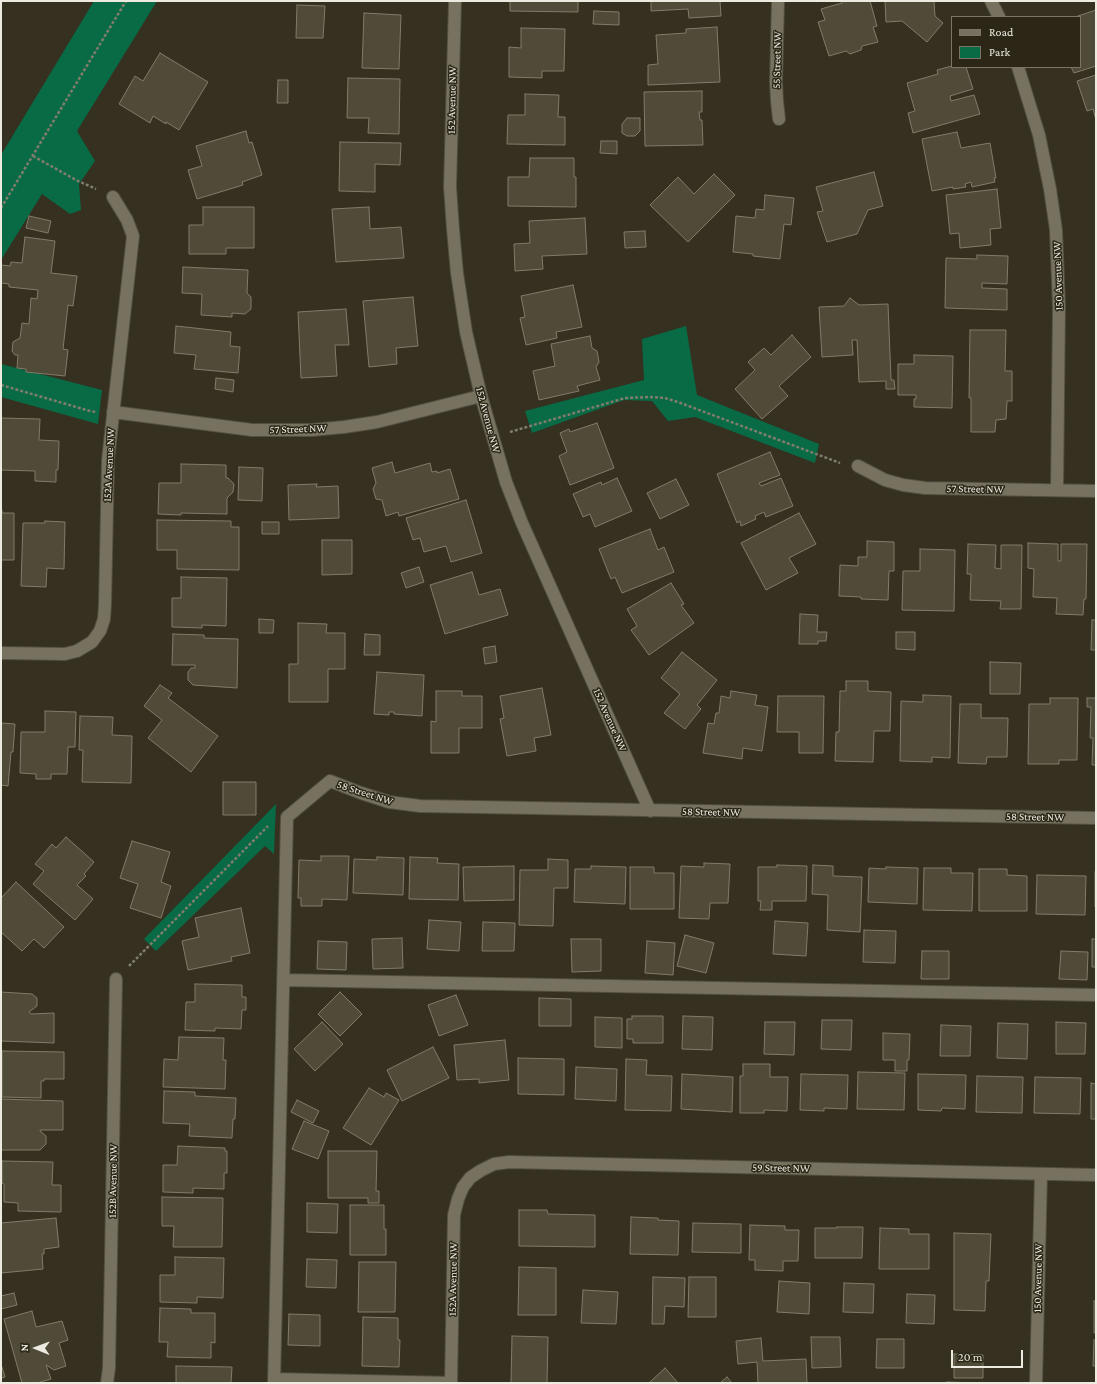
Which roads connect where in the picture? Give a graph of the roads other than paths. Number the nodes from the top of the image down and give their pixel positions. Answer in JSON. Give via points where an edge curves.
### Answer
{"nodes":[{"id":1,"x":455,"y":1,"type":"edge"},
{"id":2,"x":778,"y":1,"type":"edge"},
{"id":3,"x":991,"y":1,"type":"edge"},
{"id":4,"x":998,"y":16,"type":"edge"},
{"id":5,"x":1018,"y":68,"type":"edge"},
{"id":6,"x":779,"y":119,"type":"dead end"},
{"id":7,"x":113,"y":197,"type":"road end"},
{"id":8,"x":480,"y":396,"type":"junction"},
{"id":9,"x":113,"y":412,"type":"junction"},
{"id":10,"x":858,"y":466,"type":"road end"},
{"id":11,"x":1057,"y":490,"type":"junction"},
{"id":12,"x":1096,"y":491,"type":"edge"},
{"id":13,"x":1,"y":653,"type":"edge"},
{"id":14,"x":650,"y":811,"type":"junction"},
{"id":15,"x":1096,"y":818,"type":"edge"},
{"id":16,"x":116,"y":979,"type":"road end"},
{"id":17,"x":283,"y":980,"type":"junction"},
{"id":18,"x":1096,"y":995,"type":"edge"},
{"id":19,"x":1041,"y":1174,"type":"junction"},
{"id":20,"x":1096,"y":1174,"type":"edge"},
{"id":21,"x":470,"y":1178,"type":"joint"},
{"id":22,"x":274,"y":1381,"type":"edge"},
{"id":23,"x":107,"y":1383,"type":"edge"},
{"id":24,"x":451,"y":1383,"type":"edge"},
{"id":25,"x":1036,"y":1383,"type":"edge"}],
"edges":[{"from":1,"to":8,"type":"street","name":"152 Avenue NW","via":[[450,187],[452,230],[466,332]]},
{"from":2,"to":6,"type":"street","name":"55 Street NW","via":[[776,101]]},
{"from":3,"to":4,"type":"street"},
{"from":5,"to":11,"type":"street","name":"150 Avenue NW","via":[[1039,135],[1056,230],[1059,307]]},
{"from":7,"to":9,"type":"street","name":"152A Avenue NW","via":[[133,236]]},
{"from":8,"to":9,"type":"street","name":"57 Street NW","via":[[377,422],[312,430],[244,429]]},
{"from":8,"to":14,"type":"street","name":"152 Avenue NW","via":[[506,482],[522,523]]},
{"from":9,"to":13,"type":"street","name":"152A Avenue NW","via":[[108,460],[105,604],[100,631],[85,647],[65,654]]},
{"from":10,"to":11,"type":"street","name":"57 Street NW","via":[[885,480],[926,488]]},
{"from":11,"to":12,"type":"street","name":"57 Street NW"},
{"from":14,"to":15,"type":"street","name":"58 Street NW"},
{"from":14,"to":17,"type":"street","name":"58 Street NW","via":[[420,806],[389,802],[330,781],[287,817]]},
{"from":16,"to":23,"type":"street","name":"152B Avenue NW"},
{"from":17,"to":18,"type":"street"},
{"from":17,"to":22,"type":"street"},
{"from":19,"to":20,"type":"street","name":"59 Street NW"},
{"from":19,"to":21,"type":"street","name":"59 Street NW","via":[[509,1162],[494,1164]]},
{"from":19,"to":25,"type":"street","name":"150 Avenue NW"},
{"from":21,"to":24,"type":"street","name":"152A Avenue NW","via":[[463,1187],[454,1214]]},
{"from":22,"to":24,"type":"street"}]}
